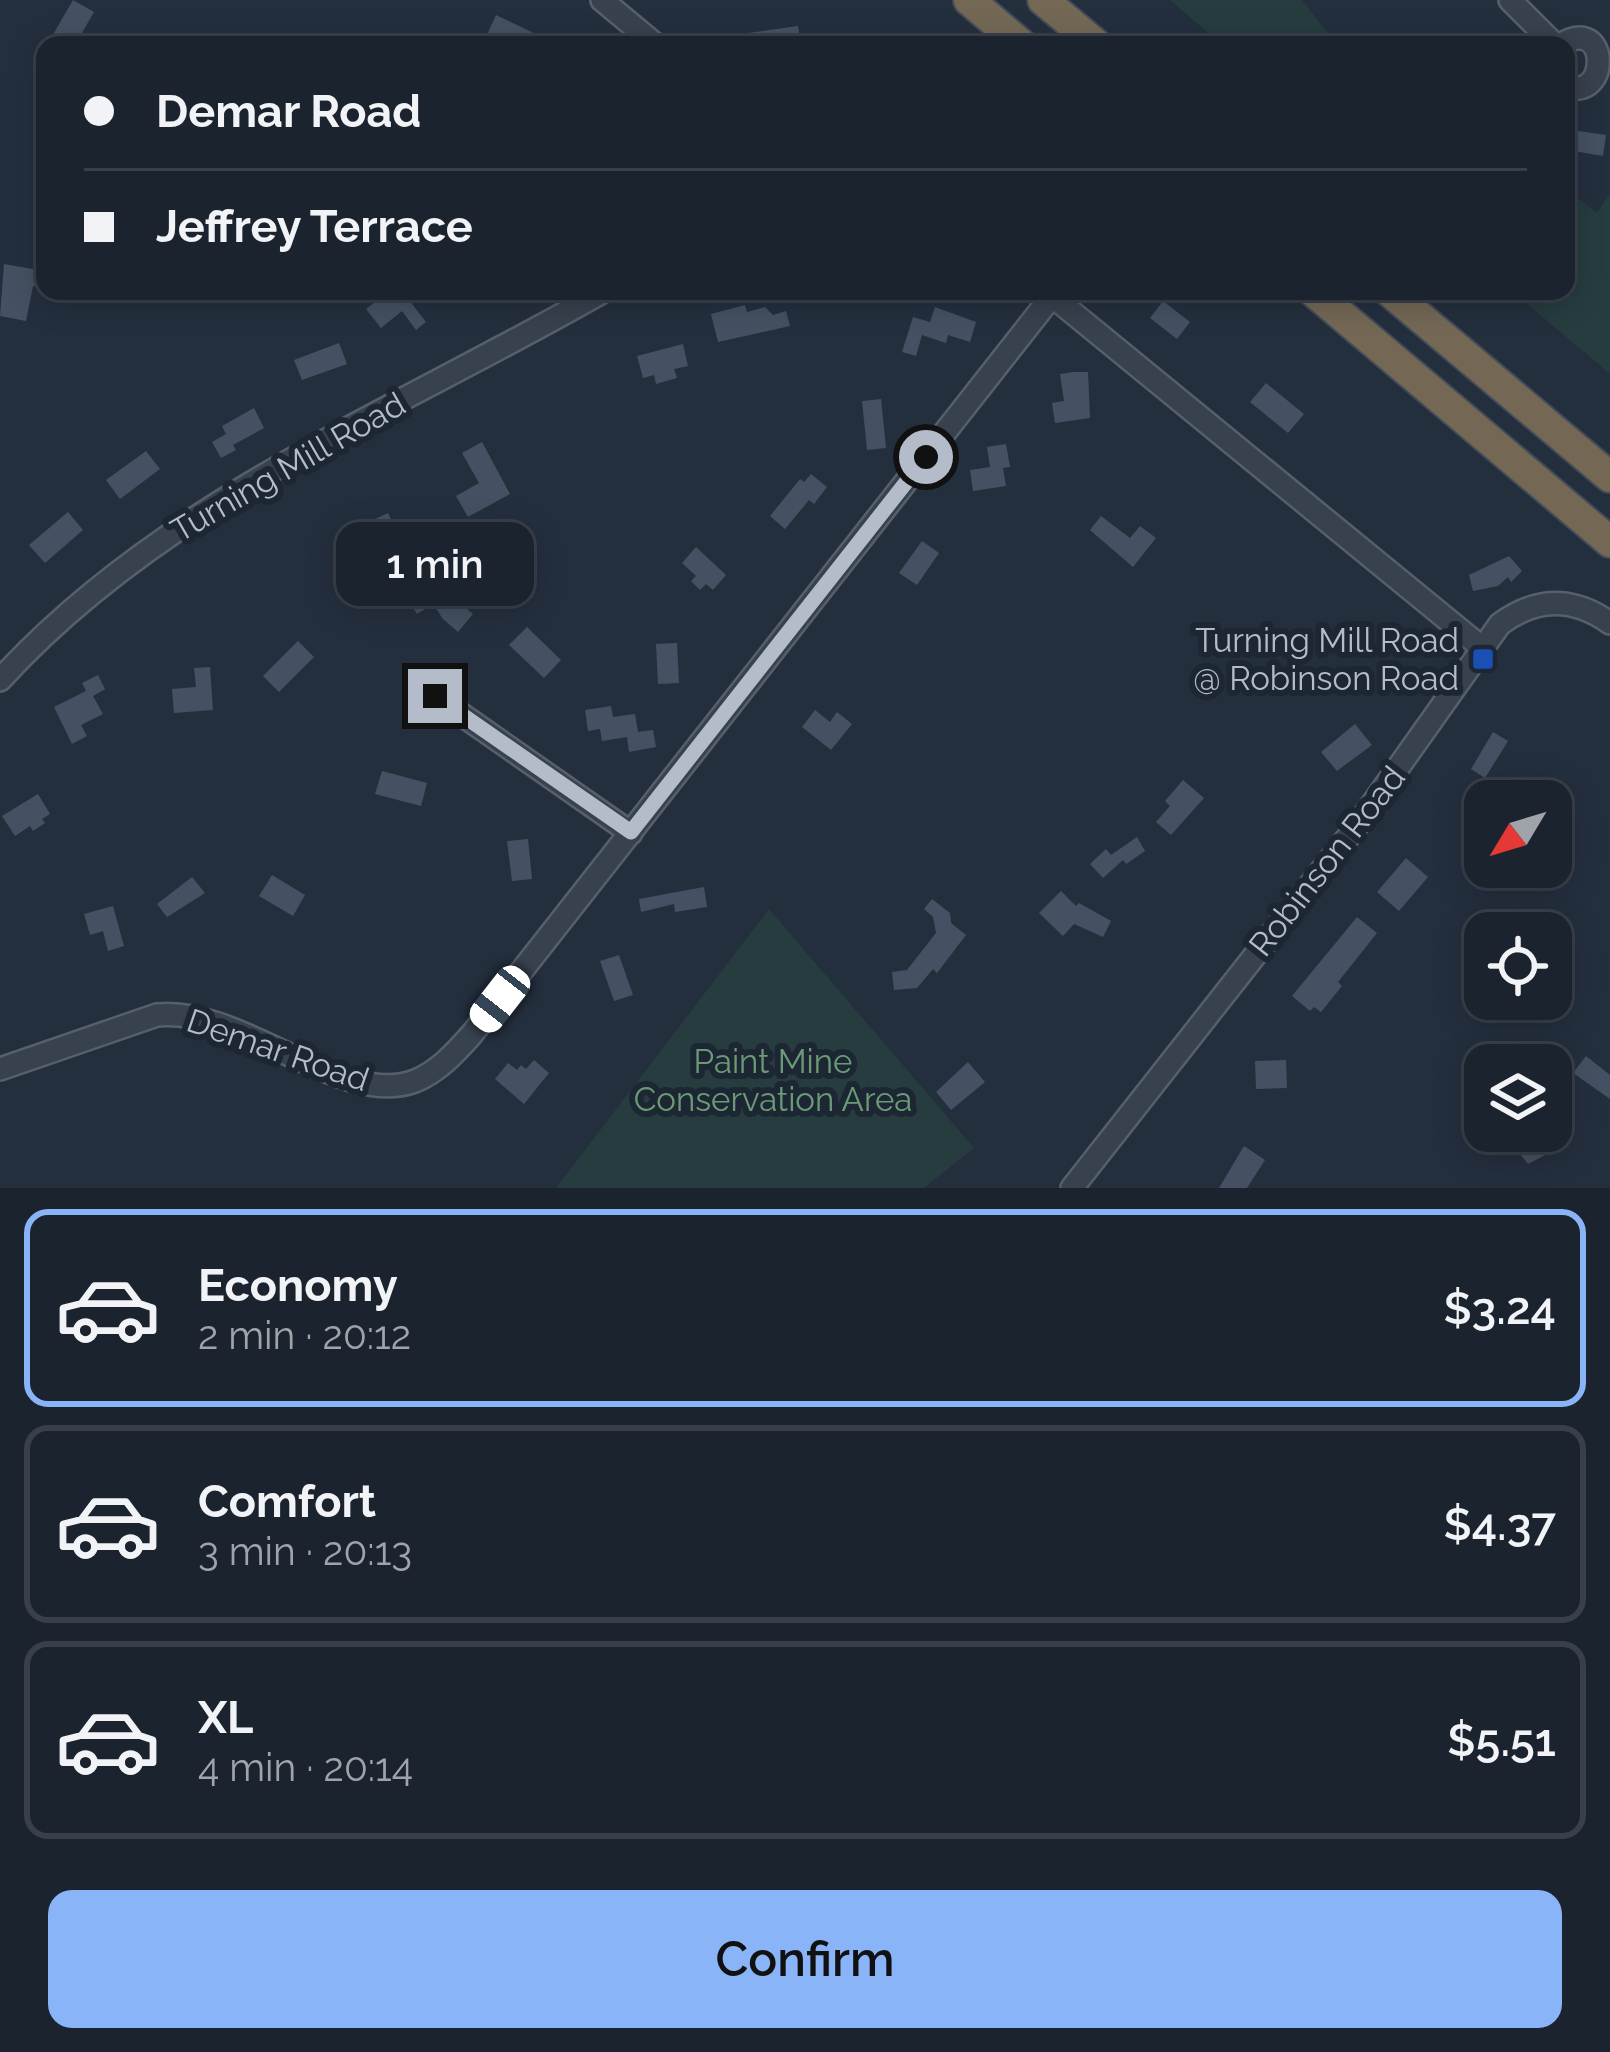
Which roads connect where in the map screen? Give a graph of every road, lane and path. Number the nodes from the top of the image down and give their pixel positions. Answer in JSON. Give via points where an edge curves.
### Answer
{"nodes":[{"id":1,"x":602,"y":0,"type":"edge"},
{"id":2,"x":969,"y":0,"type":"edge"},
{"id":3,"x":1043,"y":0,"type":"edge"},
{"id":4,"x":1510,"y":0,"type":"edge"},
{"id":5,"x":645,"y":36,"type":"edge"},
{"id":6,"x":1011,"y":36,"type":"edge"},
{"id":7,"x":1086,"y":36,"type":"edge"},
{"id":8,"x":1548,"y":36,"type":"edge"},
{"id":9,"x":1575,"y":39,"type":"edge"},
{"id":10,"x":1575,"y":88,"type":"edge"},
{"id":11,"x":588,"y":300,"type":"edge"},
{"id":12,"x":1044,"y":300,"type":"edge"},
{"id":13,"x":1056,"y":300,"type":"edge"},
{"id":14,"x":1324,"y":300,"type":"edge"},
{"id":15,"x":1400,"y":300,"type":"edge"},
{"id":16,"x":1610,"y":477,"type":"edge"},
{"id":17,"x":1610,"y":542,"type":"edge"},
{"id":18,"x":1610,"y":622,"type":"edge"},
{"id":19,"x":1481,"y":647,"type":"junction"},
{"id":20,"x":0,"y":680,"type":"edge"},
{"id":21,"x":435,"y":696,"type":"dead end"},
{"id":22,"x":631,"y":832,"type":"junction"},
{"id":23,"x":0,"y":1069,"type":"edge"},
{"id":24,"x":1072,"y":1188,"type":"edge"}],
"edges":[{"from":1,"to":5,"type":"street"},
{"from":2,"to":6,"type":"highway"},
{"from":3,"to":7,"type":"highway"},
{"from":4,"to":8,"type":"street"},
{"from":9,"to":10,"type":"street","via":[[1597,46],[1604,59],[1592,85]]},
{"from":11,"to":20,"type":"street","name":"Turning Mill Road","via":[[175,530],[78,605]]},
{"from":12,"to":22,"type":"street","name":"Demar Road"},
{"from":13,"to":19,"type":"street"},
{"from":14,"to":17,"type":"highway"},
{"from":15,"to":16,"type":"highway"},
{"from":18,"to":19,"type":"street","name":"Robinson Road","via":[[1576,605],[1544,603],[1509,618]]},
{"from":19,"to":24,"type":"street","name":"Robinson Road","via":[[1411,755]]},
{"from":21,"to":22,"type":"street"},
{"from":22,"to":23,"type":"street","name":"Demar Road","via":[[472,1034],[418,1080],[364,1084],[205,1018],[174,1013]]}]}
